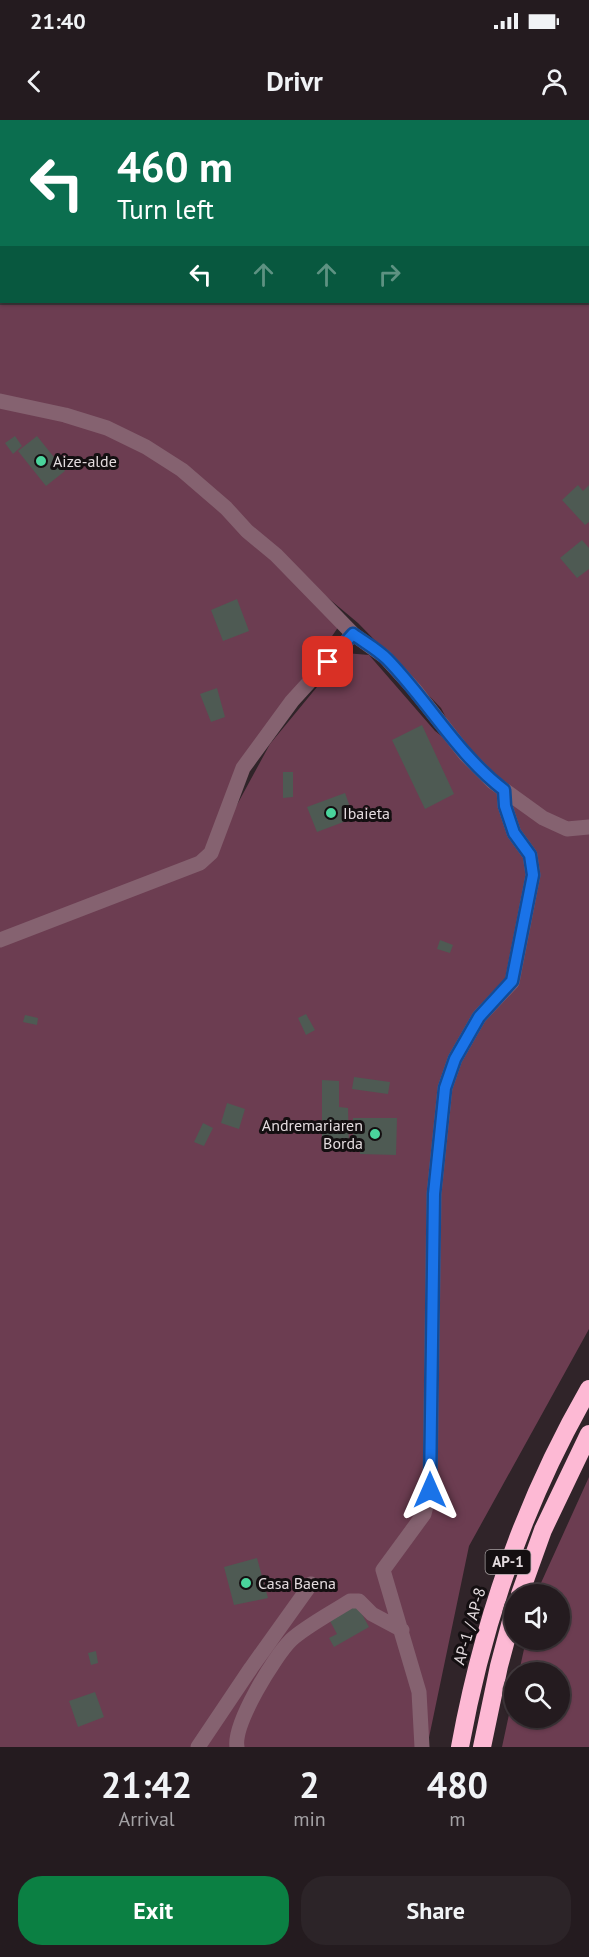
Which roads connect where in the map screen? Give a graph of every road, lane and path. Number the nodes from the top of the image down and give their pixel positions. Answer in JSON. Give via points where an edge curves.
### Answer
{"nodes":[{"id":1,"x":0,"y":401,"type":"edge"},
{"id":2,"x":353,"y":634,"type":"junction"},
{"id":3,"x":504,"y":790,"type":"junction"},
{"id":4,"x":589,"y":827,"type":"edge"},
{"id":5,"x":0,"y":940,"type":"edge"},
{"id":6,"x":589,"y":1389,"type":"edge"},
{"id":7,"x":589,"y":1434,"type":"edge"},
{"id":8,"x":311,"y":1584,"type":"dead end"},
{"id":9,"x":524,"y":1584,"type":"edge"},
{"id":10,"x":402,"y":1630,"type":"junction"},
{"id":11,"x":504,"y":1647,"type":"edge"},
{"id":12,"x":198,"y":1747,"type":"edge"},
{"id":13,"x":237,"y":1747,"type":"edge"},
{"id":14,"x":422,"y":1747,"type":"edge"},
{"id":15,"x":460,"y":1747,"type":"edge"},
{"id":16,"x":482,"y":1747,"type":"edge"}],
"edges":[{"from":1,"to":2,"type":"street","via":[[107,428],[182,470],[276,555]]},
{"from":2,"to":3,"type":"street","via":[[385,657],[466,755]]},
{"from":2,"to":5,"type":"street","via":[[292,701],[243,768],[211,853],[200,863]]},
{"from":3,"to":4,"type":"street","via":[[567,830]]},
{"from":3,"to":10,"type":"street","via":[[514,833],[530,855],[533,875],[512,981],[479,1017],[455,1059],[445,1088],[434,1194],[430,1490],[424,1514],[383,1570]]},
{"from":6,"to":15,"type":"highway","name":"AP-1 / AP-8","number":"AP-1","via":[[543,1478],[506,1568],[478,1661]]},
{"from":7,"to":9,"type":"highway","number":"AP-1","via":[[543,1530]]},
{"from":8,"to":12,"type":"street"},
{"from":10,"to":13,"type":"street","via":[[372,1614],[359,1601],[350,1601],[292,1640],[262,1680],[243,1717]]},
{"from":10,"to":14,"type":"street","via":[[419,1692]]},
{"from":11,"to":16,"type":"highway"}]}
